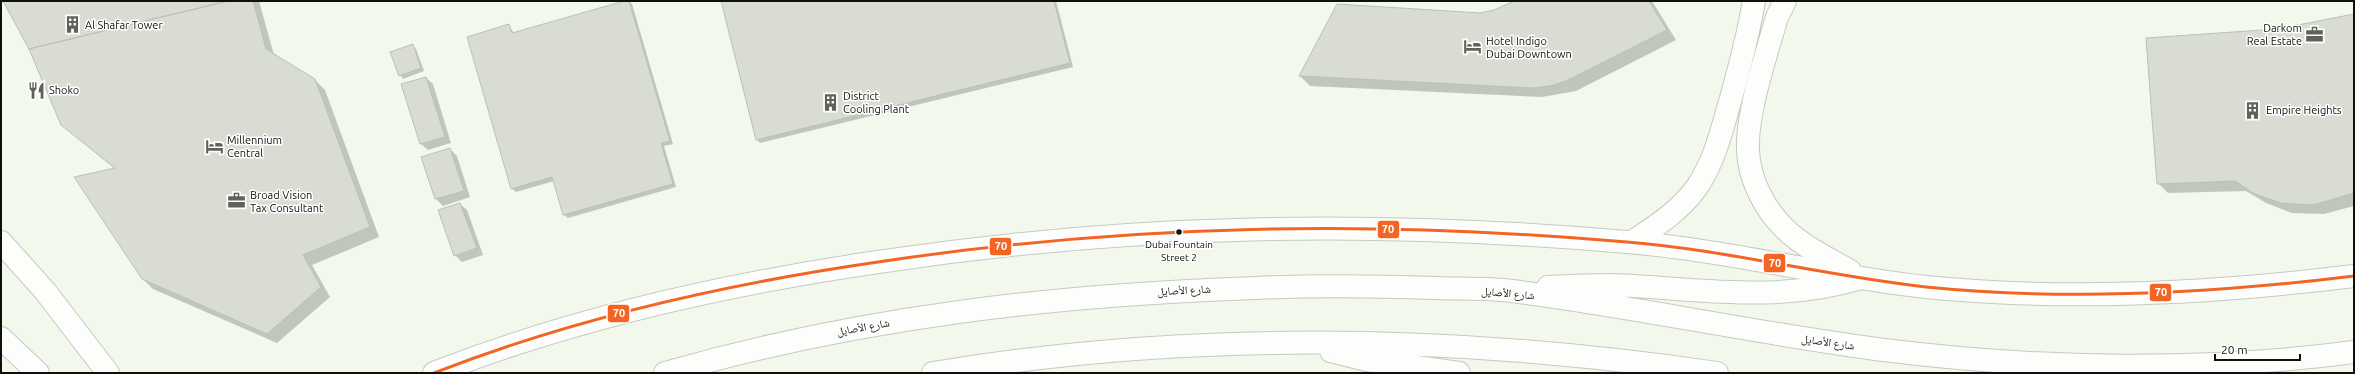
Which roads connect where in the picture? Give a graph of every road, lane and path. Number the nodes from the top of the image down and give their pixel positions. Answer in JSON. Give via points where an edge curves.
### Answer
{"nodes":[{"id":1,"x":1754,"y":1,"type":"edge"},
{"id":2,"x":1785,"y":1,"type":"edge"},
{"id":3,"x":1,"y":242,"type":"edge"},
{"id":4,"x":1632,"y":242,"type":"junction"},
{"id":5,"x":2354,"y":276,"type":"edge"},
{"id":6,"x":1861,"y":278,"type":"junction"},
{"id":7,"x":1508,"y":291,"type":"junction"},
{"id":8,"x":1,"y":338,"type":"edge"},
{"id":9,"x":1302,"y":341,"type":"junction"},
{"id":10,"x":2354,"y":352,"type":"edge"},
{"id":11,"x":38,"y":373,"type":"edge"},
{"id":12,"x":108,"y":373,"type":"edge"},
{"id":13,"x":434,"y":373,"type":"edge"},
{"id":14,"x":665,"y":373,"type":"edge"},
{"id":15,"x":933,"y":373,"type":"edge"},
{"id":16,"x":1459,"y":373,"type":"edge"},
{"id":17,"x":1717,"y":373,"type":"edge"}],
"edges":[{"from":1,"to":4,"type":"main road","via":[[1746,43],[1718,144],[1709,166],[1697,187],[1681,206]]},
{"from":2,"to":6,"type":"main road","via":[[1777,17],[1750,121],[1748,150],[1753,179],[1766,206],[1784,229]]},
{"from":3,"to":12,"type":"main road","via":[[45,292]]},
{"from":4,"to":6,"type":"main road","via":[[1747,257]]},
{"from":4,"to":13,"type":"main road","via":[[1444,229],[1290,227],[1062,239],[836,268],[695,294],[535,336]]},
{"from":5,"to":6,"type":"main road","via":[[2191,290],[2066,293],[1926,287]]},
{"from":6,"to":7,"type":"main road","via":[[1831,287],[1770,294],[1610,285]]},
{"from":7,"to":10,"type":"main road","name":"شارع الأصايل","via":[[1797,338],[1979,359],[2070,364],[2162,365],[2253,361]]},
{"from":7,"to":14,"type":"main road","name":"شارع الأصايل","via":[[1301,286],[1097,295],[1007,304],[904,319],[816,335]]},
{"from":8,"to":11,"type":"main road"},
{"from":9,"to":15,"type":"main road","via":[[1132,348]]},
{"from":9,"to":16,"type":"main road","via":[[1367,360]]},
{"from":9,"to":17,"type":"main road","via":[[1386,343],[1570,354]]}]}
